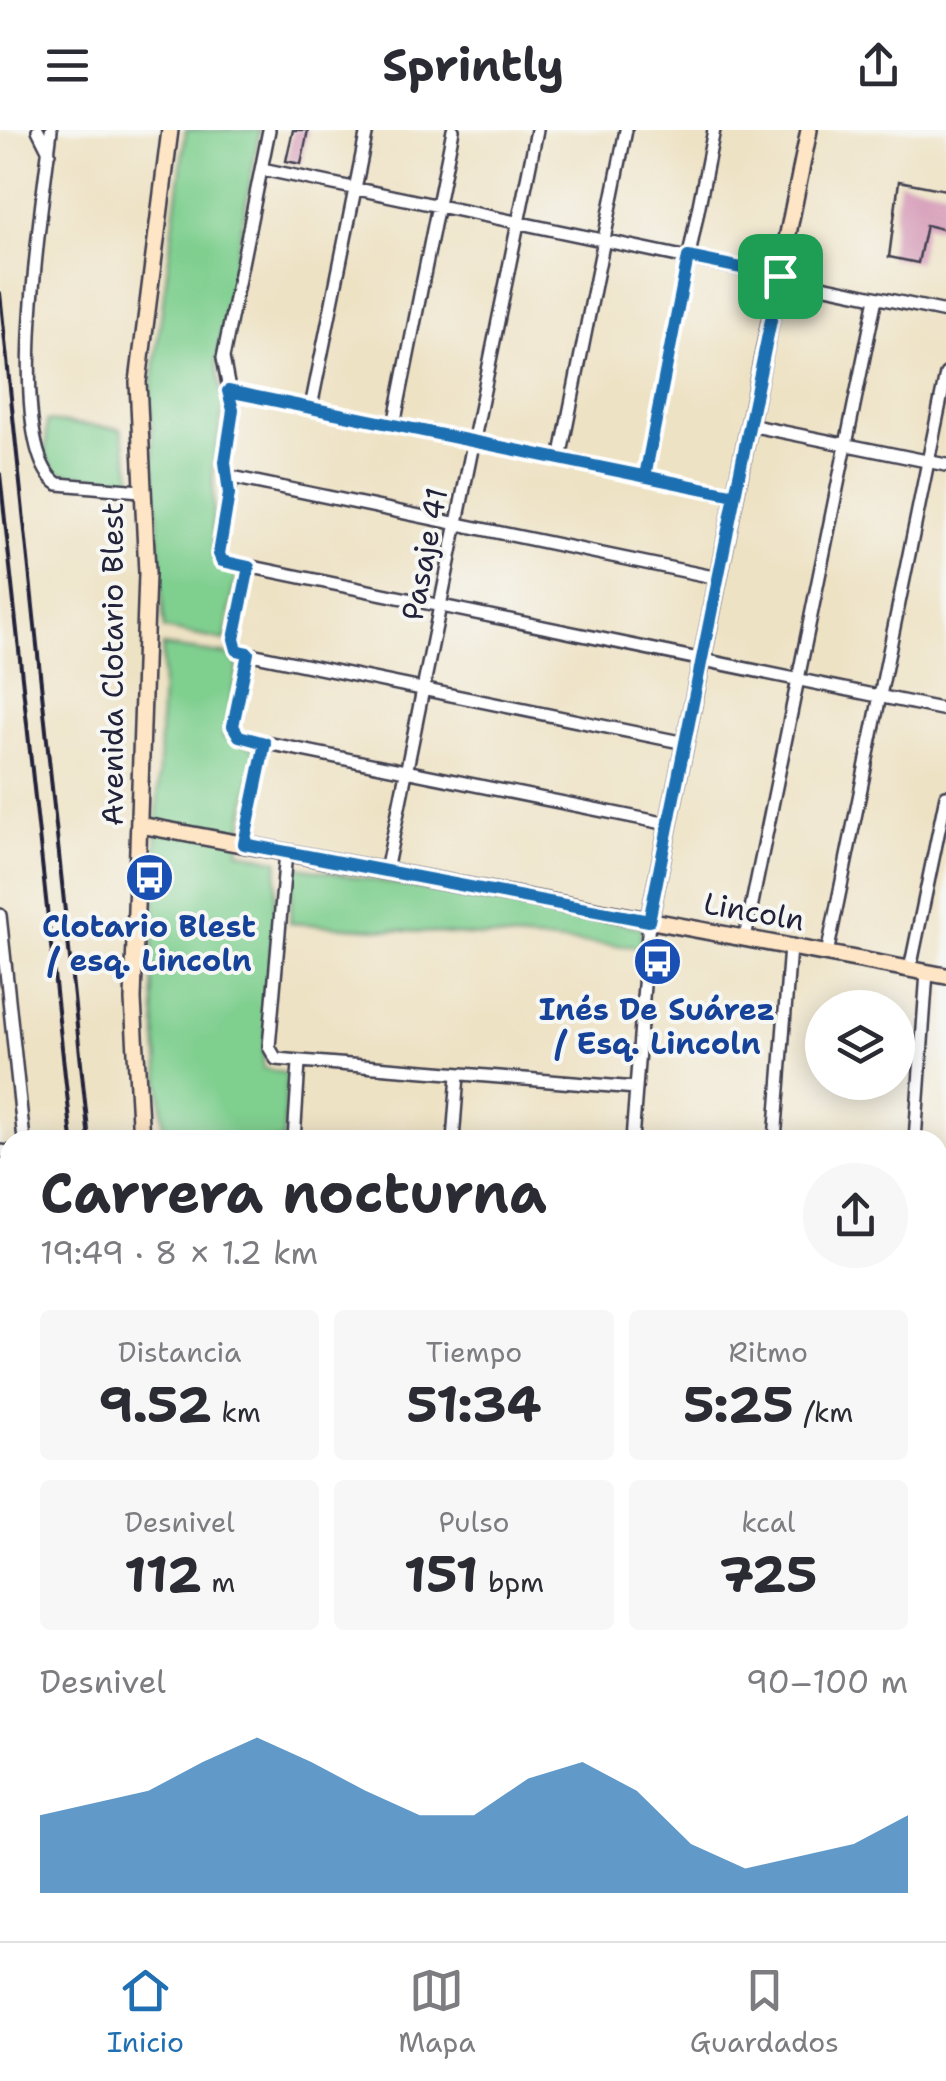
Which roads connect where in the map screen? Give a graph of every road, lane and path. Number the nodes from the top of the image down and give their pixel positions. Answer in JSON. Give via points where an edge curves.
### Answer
{"nodes":[{"id":1,"x":38,"y":130,"type":"edge"},
{"id":2,"x":51,"y":130,"type":"edge"},
{"id":3,"x":170,"y":130,"type":"edge"},
{"id":4,"x":269,"y":130,"type":"edge"},
{"id":5,"x":367,"y":130,"type":"edge"},
{"id":6,"x":454,"y":130,"type":"edge"},
{"id":7,"x":537,"y":130,"type":"edge"},
{"id":8,"x":626,"y":130,"type":"edge"},
{"id":9,"x":714,"y":130,"type":"edge"},
{"id":10,"x":809,"y":130,"type":"edge"},
{"id":11,"x":49,"y":152,"type":"junction"},
{"id":12,"x":262,"y":169,"type":"junction"},
{"id":13,"x":356,"y":188,"type":"junction"},
{"id":14,"x":438,"y":206,"type":"junction"},
{"id":15,"x":518,"y":222,"type":"junction"},
{"id":16,"x":604,"y":240,"type":"junction"},
{"id":17,"x":688,"y":257,"type":"junction"},
{"id":18,"x":780,"y":276,"type":"junction"},
{"id":19,"x":876,"y":298,"type":"junction"},
{"id":20,"x":946,"y":312,"type":"edge"},
{"id":21,"x":946,"y":374,"type":"edge"},
{"id":22,"x":228,"y":391,"type":"junction"},
{"id":23,"x":311,"y":408,"type":"junction"},
{"id":24,"x":394,"y":424,"type":"junction"},
{"id":25,"x":750,"y":425,"type":"junction"},
{"id":26,"x":473,"y":441,"type":"junction"},
{"id":27,"x":845,"y":445,"type":"junction"},
{"id":28,"x":560,"y":459,"type":"junction"},
{"id":29,"x":928,"y":462,"type":"junction"},
{"id":30,"x":946,"y":466,"type":"edge"},
{"id":31,"x":227,"y":476,"type":"junction"},
{"id":32,"x":645,"y":476,"type":"junction"},
{"id":33,"x":141,"y":491,"type":"junction"},
{"id":34,"x":735,"y":495,"type":"junction"},
{"id":35,"x":456,"y":524,"type":"junction"},
{"id":36,"x":249,"y":567,"type":"junction"},
{"id":37,"x":718,"y":578,"type":"junction"},
{"id":38,"x":440,"y":606,"type":"junction"},
{"id":39,"x":248,"y":653,"type":"junction"},
{"id":40,"x":702,"y":660,"type":"junction"},
{"id":41,"x":798,"y":680,"type":"junction"},
{"id":42,"x":423,"y":689,"type":"junction"},
{"id":43,"x":880,"y":697,"type":"junction"},
{"id":44,"x":946,"y":710,"type":"edge"},
{"id":45,"x":265,"y":743,"type":"junction"},
{"id":46,"x":685,"y":743,"type":"junction"},
{"id":47,"x":406,"y":772,"type":"junction"},
{"id":48,"x":946,"y":796,"type":"edge"},
{"id":49,"x":668,"y":824,"type":"junction"},
{"id":50,"x":140,"y":825,"type":"junction"},
{"id":51,"x":244,"y":844,"type":"junction"},
{"id":52,"x":286,"y":852,"type":"junction"},
{"id":53,"x":386,"y":871,"type":"junction"},
{"id":54,"x":0,"y":914,"type":"edge"},
{"id":55,"x":649,"y":921,"type":"junction"},
{"id":56,"x":744,"y":938,"type":"junction"},
{"id":57,"x":2,"y":945,"type":"edge"},
{"id":58,"x":790,"y":946,"type":"junction"},
{"id":59,"x":828,"y":954,"type":"junction"},
{"id":60,"x":918,"y":971,"type":"junction"},
{"id":61,"x":946,"y":976,"type":"edge"},
{"id":62,"x":0,"y":1048,"type":"edge"},
{"id":63,"x":15,"y":1050,"type":"junction"},
{"id":64,"x":299,"y":1063,"type":"junction"},
{"id":65,"x":458,"y":1074,"type":"junction"},
{"id":66,"x":636,"y":1088,"type":"junction"},
{"id":67,"x":23,"y":1130,"type":"edge"},
{"id":68,"x":140,"y":1130,"type":"edge"},
{"id":69,"x":295,"y":1130,"type":"edge"},
{"id":70,"x":454,"y":1130,"type":"edge"},
{"id":71,"x":633,"y":1130,"type":"edge"},
{"id":72,"x":776,"y":1130,"type":"edge"},
{"id":73,"x":915,"y":1130,"type":"edge"}],
"edges":[{"from":1,"to":11,"type":"street"},
{"from":2,"to":11,"type":"street"},
{"from":3,"to":33,"type":"street","name":"Avenida Clotario Blest","via":[[138,382]]},
{"from":4,"to":12,"type":"street"},
{"from":5,"to":13,"type":"street"},
{"from":6,"to":14,"type":"street"},
{"from":7,"to":15,"type":"street","name":"Pasaje 41"},
{"from":8,"to":16,"type":"street"},
{"from":9,"to":17,"type":"street"},
{"from":10,"to":18,"type":"street"},
{"from":11,"to":33,"type":"street","via":[[30,335],[41,462],[65,486]]},
{"from":12,"to":13,"type":"street"},
{"from":12,"to":22,"type":"street","via":[[223,358]]},
{"from":13,"to":14,"type":"street"},
{"from":13,"to":23,"type":"street"},
{"from":14,"to":15,"type":"street"},
{"from":14,"to":24,"type":"street"},
{"from":15,"to":16,"type":"street"},
{"from":15,"to":26,"type":"street","name":"Pasaje 41"},
{"from":16,"to":17,"type":"street"},
{"from":16,"to":28,"type":"street"},
{"from":17,"to":18,"type":"street"},
{"from":17,"to":32,"type":"street"},
{"from":18,"to":19,"type":"street"},
{"from":18,"to":25,"type":"street"},
{"from":19,"to":20,"type":"street"},
{"from":19,"to":27,"type":"street"},
{"from":21,"to":29,"type":"street"},
{"from":22,"to":23,"type":"street"},
{"from":22,"to":31,"type":"street","via":[[233,410]]},
{"from":23,"to":24,"type":"street"},
{"from":24,"to":26,"type":"street"},
{"from":25,"to":27,"type":"street"},
{"from":25,"to":34,"type":"street"},
{"from":26,"to":28,"type":"street"},
{"from":26,"to":35,"type":"street","name":"Pasaje 41"},
{"from":27,"to":29,"type":"street"},
{"from":27,"to":41,"type":"street"},
{"from":28,"to":32,"type":"street"},
{"from":29,"to":30,"type":"street"},
{"from":29,"to":43,"type":"street"},
{"from":31,"to":35,"type":"street"},
{"from":31,"to":36,"type":"street","via":[[220,558]]},
{"from":32,"to":34,"type":"street"},
{"from":33,"to":50,"type":"street","name":"Avenida Clotario Blest","via":[[147,573]]},
{"from":34,"to":37,"type":"street"},
{"from":35,"to":37,"type":"street"},
{"from":35,"to":38,"type":"street","name":"Pasaje 41"},
{"from":36,"to":38,"type":"street"},
{"from":36,"to":39,"type":"street","via":[[234,643]]},
{"from":37,"to":40,"type":"street"},
{"from":38,"to":40,"type":"street"},
{"from":38,"to":42,"type":"street","name":"Pasaje 41"},
{"from":39,"to":42,"type":"street"},
{"from":39,"to":45,"type":"street","via":[[234,731]]},
{"from":40,"to":41,"type":"street"},
{"from":40,"to":46,"type":"street"},
{"from":41,"to":43,"type":"street"},
{"from":41,"to":56,"type":"street"},
{"from":42,"to":46,"type":"street"},
{"from":42,"to":47,"type":"street","name":"Pasaje 41"},
{"from":43,"to":44,"type":"street"},
{"from":43,"to":59,"type":"street"},
{"from":45,"to":47,"type":"street"},
{"from":45,"to":51,"type":"street"},
{"from":46,"to":49,"type":"street"},
{"from":47,"to":49,"type":"street"},
{"from":47,"to":53,"type":"street","name":"Pasaje 41"},
{"from":48,"to":60,"type":"street"},
{"from":49,"to":55,"type":"street"},
{"from":50,"to":51,"type":"street","name":"Lincoln"},
{"from":50,"to":68,"type":"street","name":"Avenida Clotario Blest","via":[[133,1000]]},
{"from":51,"to":52,"type":"street","name":"Lincoln"},
{"from":52,"to":53,"type":"street","name":"Lincoln"},
{"from":52,"to":64,"type":"street","via":[[269,1046],[280,1061]]},
{"from":53,"to":55,"type":"street","name":"Lincoln"},
{"from":54,"to":57,"type":"street"},
{"from":55,"to":56,"type":"street","name":"Lincoln"},
{"from":55,"to":66,"type":"street"},
{"from":56,"to":58,"type":"street","name":"Lincoln"},
{"from":57,"to":63,"type":"street"},
{"from":58,"to":59,"type":"street","name":"Lincoln"},
{"from":58,"to":72,"type":"street"},
{"from":59,"to":60,"type":"street","name":"Lincoln"},
{"from":60,"to":61,"type":"street","name":"Lincoln"},
{"from":60,"to":73,"type":"street"},
{"from":62,"to":63,"type":"street"},
{"from":63,"to":67,"type":"street"},
{"from":64,"to":65,"type":"street"},
{"from":64,"to":69,"type":"street"},
{"from":65,"to":66,"type":"street"},
{"from":65,"to":70,"type":"street"},
{"from":66,"to":71,"type":"street"}]}
